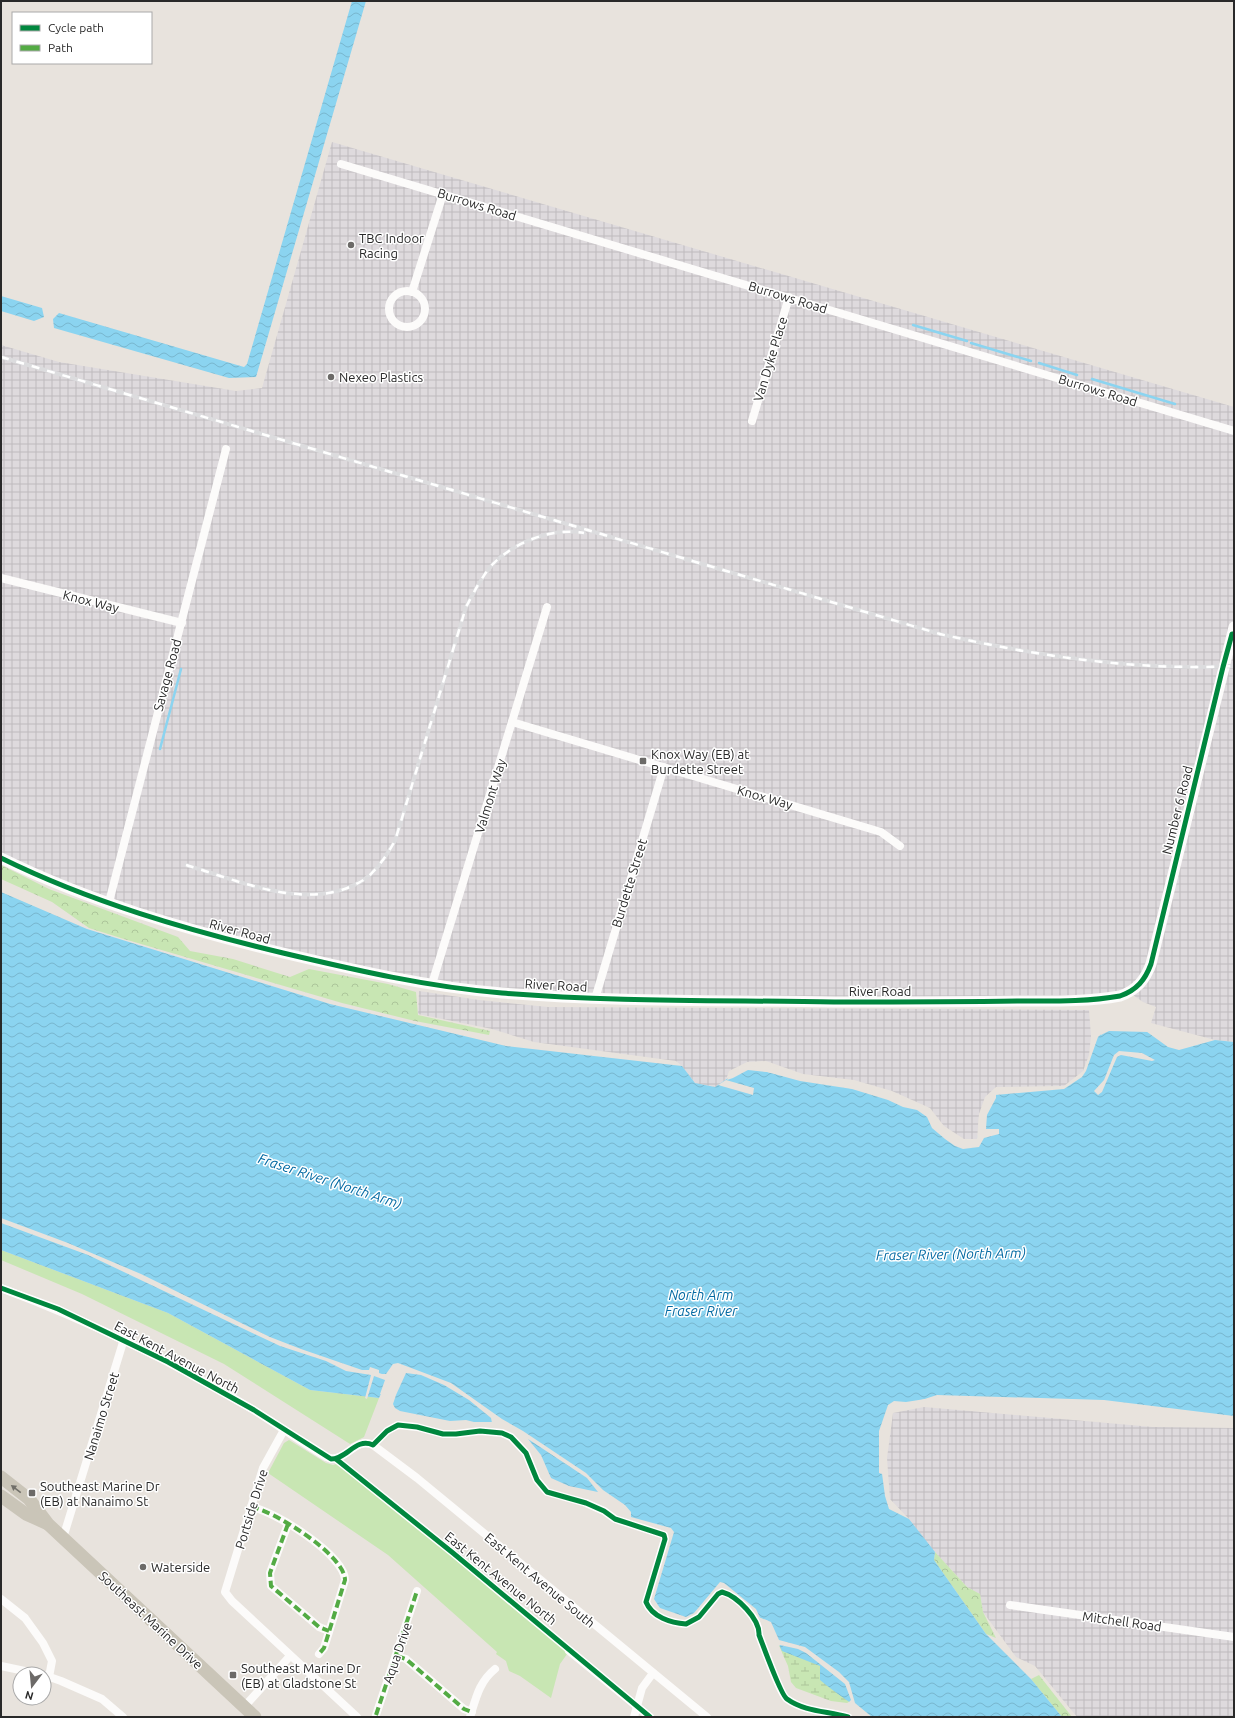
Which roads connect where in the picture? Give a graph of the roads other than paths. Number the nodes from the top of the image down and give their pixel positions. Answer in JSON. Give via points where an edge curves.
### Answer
{"nodes":[{"id":1,"x":341,"y":164,"type":"dead end"},
{"id":2,"x":443,"y":194,"type":"junction"},
{"id":3,"x":412,"y":292,"type":"junction"},
{"id":4,"x":789,"y":297,"type":"junction"},
{"id":5,"x":752,"y":421,"type":"dead end"},
{"id":6,"x":1234,"y":431,"type":"edge"},
{"id":7,"x":226,"y":449,"type":"dead end"},
{"id":8,"x":1,"y":578,"type":"edge"},
{"id":9,"x":547,"y":607,"type":"dead end"},
{"id":10,"x":182,"y":623,"type":"junction"},
{"id":11,"x":1233,"y":632,"type":"edge"},
{"id":12,"x":512,"y":722,"type":"junction"},
{"id":13,"x":664,"y":767,"type":"junction"},
{"id":14,"x":900,"y":846,"type":"dead end"},
{"id":15,"x":1,"y":858,"type":"edge"},
{"id":16,"x":109,"y":902,"type":"junction"},
{"id":17,"x":432,"y":984,"type":"junction"},
{"id":18,"x":1130,"y":993,"type":"joint"},
{"id":19,"x":595,"y":999,"type":"junction"},
{"id":20,"x":1,"y":1288,"type":"edge"},
{"id":21,"x":124,"y":1339,"type":"junction"},
{"id":22,"x":284,"y":1430,"type":"junction"},
{"id":23,"x":373,"y":1445,"type":"joint"},
{"id":24,"x":1,"y":1477,"type":"edge"},
{"id":25,"x":1,"y":1496,"type":"edge"},
{"id":26,"x":251,"y":1507,"type":"junction"},
{"id":27,"x":48,"y":1524,"type":"junction"},
{"id":28,"x":288,"y":1524,"type":"junction"},
{"id":29,"x":63,"y":1538,"type":"junction"},
{"id":30,"x":417,"y":1591,"type":"dead end"},
{"id":31,"x":1,"y":1599,"type":"edge"},
{"id":32,"x":1010,"y":1605,"type":"dead end"},
{"id":33,"x":329,"y":1630,"type":"junction"},
{"id":34,"x":1234,"y":1637,"type":"edge"},
{"id":35,"x":569,"y":1651,"type":"dead end"},
{"id":36,"x":319,"y":1654,"type":"dead end"},
{"id":37,"x":290,"y":1656,"type":"junction"},
{"id":38,"x":397,"y":1656,"type":"junction"},
{"id":39,"x":1,"y":1666,"type":"edge"},
{"id":40,"x":50,"y":1666,"type":"edge"},
{"id":41,"x":12,"y":1668,"type":"edge"},
{"id":42,"x":495,"y":1669,"type":"dead end"},
{"id":43,"x":653,"y":1673,"type":"junction"},
{"id":44,"x":52,"y":1678,"type":"edge"},
{"id":45,"x":244,"y":1707,"type":"junction"},
{"id":46,"x":637,"y":1707,"type":"junction"},
{"id":47,"x":471,"y":1714,"type":"edge"},
{"id":48,"x":376,"y":1715,"type":"dead end"},
{"id":49,"x":124,"y":1717,"type":"edge"},
{"id":50,"x":255,"y":1717,"type":"edge"},
{"id":51,"x":357,"y":1717,"type":"edge"},
{"id":52,"x":634,"y":1717,"type":"edge"},
{"id":53,"x":650,"y":1717,"type":"edge"},
{"id":54,"x":707,"y":1717,"type":"edge"}],
"edges":[{"from":1,"to":2,"type":"street","name":"Burrows Road"},
{"from":2,"to":3,"type":"street"},
{"from":2,"to":4,"type":"street","name":"Burrows Road"},
{"from":3,"to":3,"type":"street","via":[[401,292],[390,304],[392,320],[402,327],[414,326],[425,312],[422,300]]},
{"from":4,"to":5,"type":"street","name":"Van Dyke Place"},
{"from":4,"to":6,"type":"street","name":"Burrows Road"},
{"from":7,"to":10,"type":"street","name":"Savage Road"},
{"from":8,"to":10,"type":"street","name":"Knox Way"},
{"from":9,"to":12,"type":"street","name":"Valmont Way"},
{"from":10,"to":16,"type":"street","name":"Savage Road"},
{"from":11,"to":18,"type":"street","name":"Number 6 Road","via":[[1151,964],[1147,976]]},
{"from":12,"to":13,"type":"street","name":"Knox Way"},
{"from":12,"to":17,"type":"street","name":"Valmont Way"},
{"from":13,"to":14,"type":"street","name":"Knox Way","via":[[881,832]]},
{"from":13,"to":19,"type":"street","name":"Burdette Street"},
{"from":15,"to":16,"type":"street","name":"River Road","via":[[64,886]]},
{"from":16,"to":17,"type":"street","name":"River Road","via":[[231,940],[350,969]]},
{"from":17,"to":19,"type":"street","name":"River Road","via":[[498,993]]},
{"from":18,"to":19,"type":"street","name":"River Road","via":[[1108,998],[984,1002]]},
{"from":20,"to":21,"type":"street","name":"East Kent Avenue North","via":[[58,1309]]},
{"from":21,"to":22,"type":"street","name":"East Kent Avenue North","via":[[211,1385]]},
{"from":21,"to":29,"type":"street","name":"Nanaimo Street"},
{"from":22,"to":23,"type":"street","name":"East Kent Avenue North","via":[[331,1459],[344,1456],[354,1447],[364,1443]]},
{"from":22,"to":26,"type":"street","name":"Portside Drive","via":[[262,1468]]},
{"from":23,"to":43,"type":"street","name":"East Kent Avenue South","via":[[417,1478]]},
{"from":27,"to":24,"type":"main road","name":"Southeast Marine Drive","one_way":true,"via":[[29,1499]]},
{"from":25,"to":27,"type":"main road","name":"Southeast Marine Drive","via":[[26,1514]]},
{"from":26,"to":28,"type":"street","via":[[265,1510]]},
{"from":26,"to":37,"type":"street","name":"Portside Drive","via":[[225,1592]]},
{"from":27,"to":29,"type":"main road","name":"Southeast Marine Drive"},
{"from":28,"to":33,"type":"street","via":[[322,1547],[344,1571],[345,1580]]},
{"from":28,"to":33,"type":"street","via":[[270,1573],[271,1586],[319,1627]]},
{"from":29,"to":45,"type":"main road","name":"Southeast Marine Drive"},
{"from":30,"to":38,"type":"street","name":"Aqua Drive"},
{"from":31,"to":40,"type":"street","via":[[25,1618],[43,1643],[52,1661]]},
{"from":32,"to":34,"type":"street","name":"Mitchell Road"},
{"from":33,"to":36,"type":"street","via":[[324,1648]]},
{"from":35,"to":46,"type":"street"},
{"from":37,"to":45,"type":"street"},
{"from":37,"to":51,"type":"street"},
{"from":38,"to":47,"type":"street","via":[[406,1659]]},
{"from":38,"to":48,"type":"street","name":"Aqua Drive","via":[[391,1666]]},
{"from":39,"to":41,"type":"street"},
{"from":42,"to":47,"type":"street","via":[[479,1686]]},
{"from":43,"to":46,"type":"street","via":[[642,1688]]},
{"from":43,"to":54,"type":"street","name":"East Kent Avenue South"},
{"from":44,"to":49,"type":"street","via":[[102,1700]]},
{"from":45,"to":50,"type":"main road","name":"Southeast Marine Drive"},
{"from":46,"to":52,"type":"street"},
{"from":46,"to":53,"type":"street"}]}
